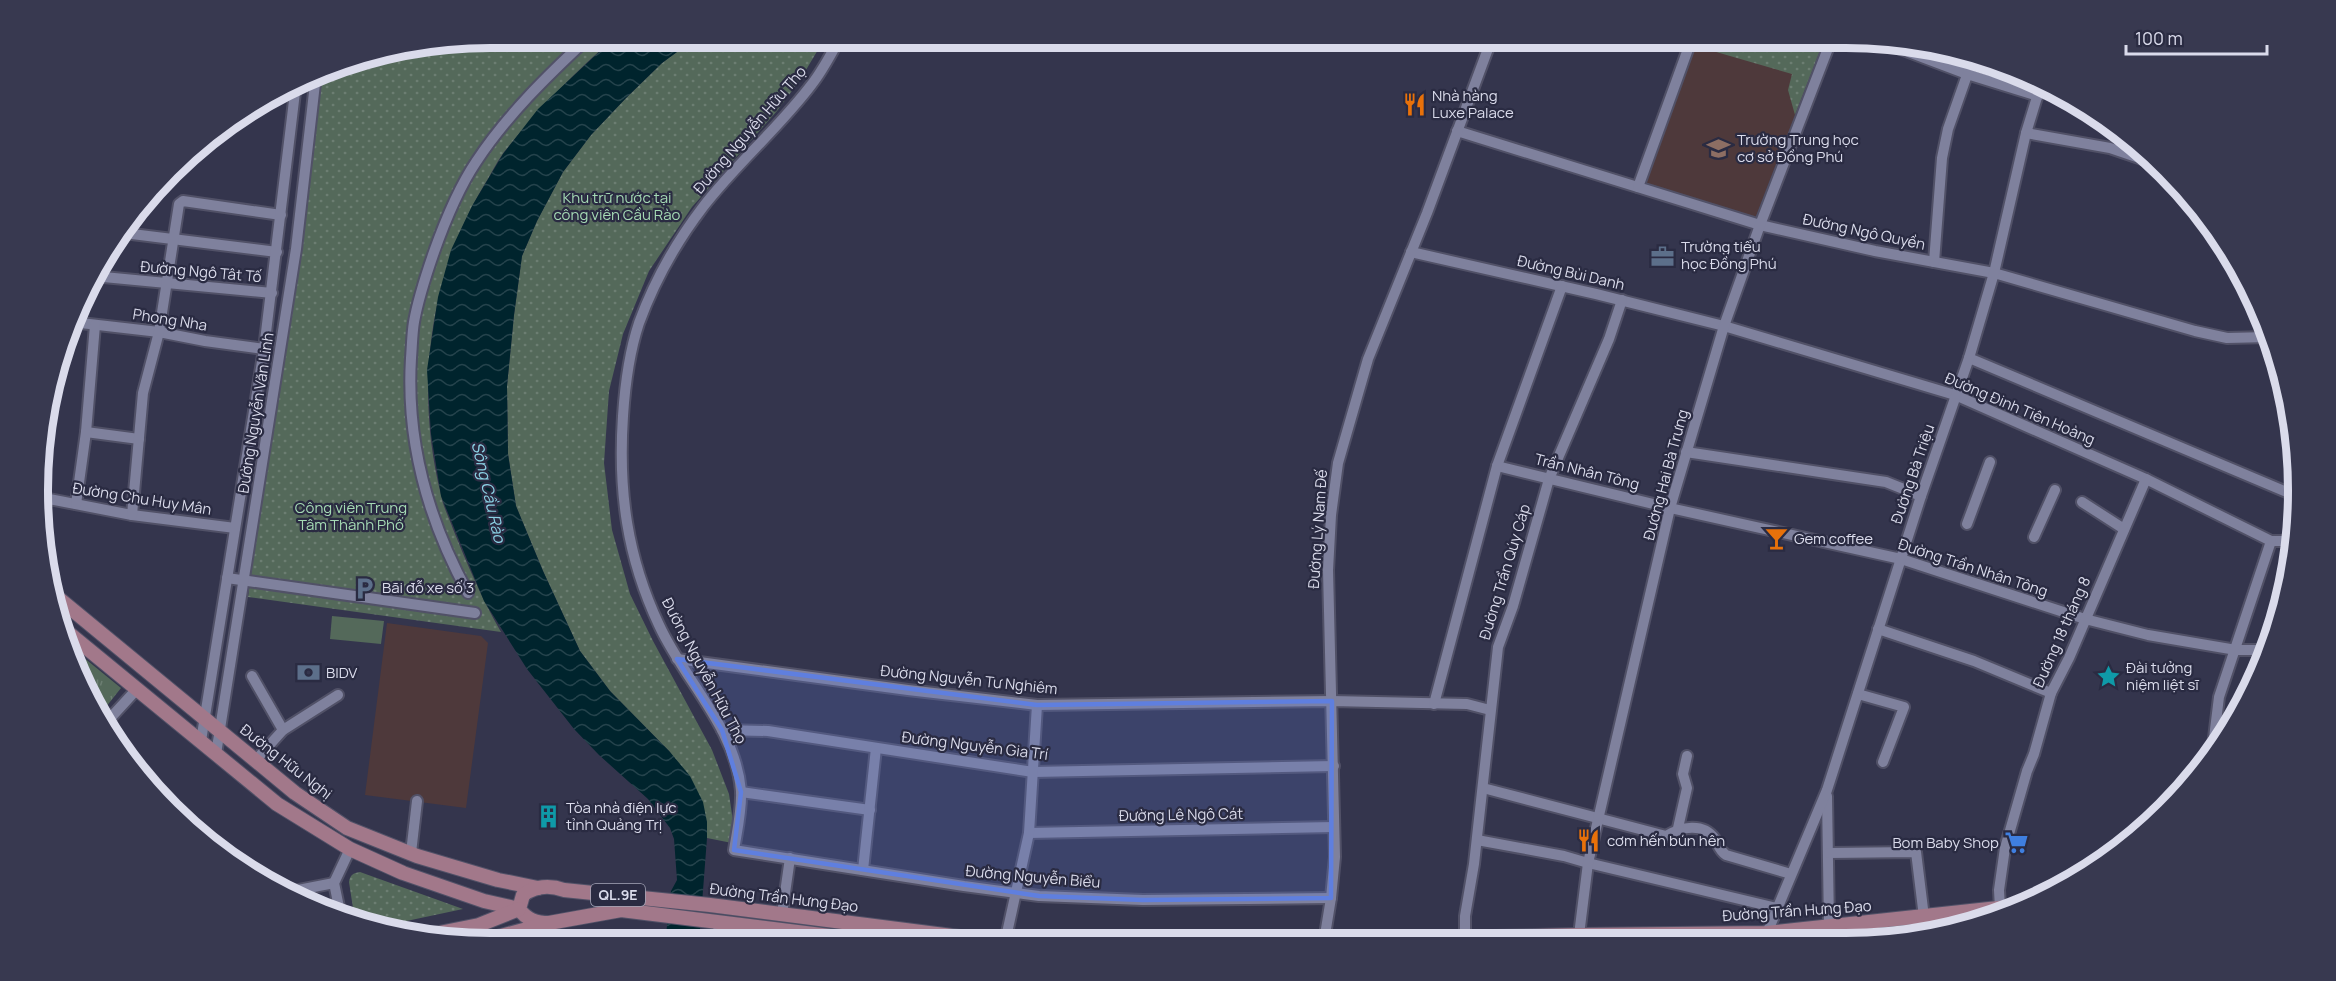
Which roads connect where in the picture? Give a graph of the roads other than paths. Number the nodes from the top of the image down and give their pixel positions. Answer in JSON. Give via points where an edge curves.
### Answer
{"nodes":[{"id":1,"x":578,"y":48,"type":"edge"},
{"id":2,"x":834,"y":48,"type":"edge"},
{"id":3,"x":1488,"y":48,"type":"edge"},
{"id":4,"x":1688,"y":48,"type":"edge"},
{"id":5,"x":1828,"y":48,"type":"edge"},
{"id":6,"x":1913,"y":54,"type":"edge"},
{"id":7,"x":1970,"y":66,"type":"edge"},
{"id":8,"x":1967,"y":74,"type":"junction"},
{"id":9,"x":315,"y":85,"type":"edge"},
{"id":10,"x":2022,"y":85,"type":"edge"},
{"id":11,"x":2039,"y":93,"type":"edge"},
{"id":12,"x":295,"y":94,"type":"edge"},
{"id":13,"x":1457,"y":131,"type":"junction"},
{"id":14,"x":2026,"y":133,"type":"junction"},
{"id":15,"x":2135,"y":157,"type":"edge"},
{"id":16,"x":1638,"y":187,"type":"junction"},
{"id":17,"x":281,"y":215,"type":"junction"},
{"id":18,"x":1760,"y":225,"type":"junction"},
{"id":19,"x":130,"y":234,"type":"edge"},
{"id":20,"x":174,"y":240,"type":"junction"},
{"id":21,"x":277,"y":252,"type":"junction"},
{"id":22,"x":1411,"y":252,"type":"junction"},
{"id":23,"x":1934,"y":262,"type":"junction"},
{"id":24,"x":1994,"y":273,"type":"junction"},
{"id":25,"x":103,"y":277,"type":"edge"},
{"id":26,"x":166,"y":284,"type":"junction"},
{"id":27,"x":1562,"y":286,"type":"junction"},
{"id":28,"x":272,"y":293,"type":"junction"},
{"id":29,"x":1622,"y":300,"type":"junction"},
{"id":30,"x":81,"y":324,"type":"edge"},
{"id":31,"x":95,"y":325,"type":"junction"},
{"id":32,"x":1724,"y":326,"type":"junction"},
{"id":33,"x":159,"y":332,"type":"junction"},
{"id":34,"x":2261,"y":337,"type":"edge"},
{"id":35,"x":264,"y":349,"type":"junction"},
{"id":36,"x":1968,"y":358,"type":"junction"},
{"id":37,"x":1955,"y":395,"type":"junction"},
{"id":38,"x":86,"y":432,"type":"junction"},
{"id":39,"x":139,"y":439,"type":"junction"},
{"id":40,"x":1686,"y":452,"type":"junction"},
{"id":41,"x":1990,"y":462,"type":"dead end"},
{"id":42,"x":1497,"y":466,"type":"junction"},
{"id":43,"x":1549,"y":478,"type":"junction"},
{"id":44,"x":2146,"y":479,"type":"junction"},
{"id":45,"x":2055,"y":490,"type":"dead end"},
{"id":46,"x":2288,"y":495,"type":"edge"},
{"id":47,"x":1921,"y":496,"type":"junction"},
{"id":48,"x":48,"y":499,"type":"edge"},
{"id":49,"x":2082,"y":502,"type":"dead end"},
{"id":50,"x":76,"y":504,"type":"junction"},
{"id":51,"x":1670,"y":508,"type":"junction"},
{"id":52,"x":132,"y":515,"type":"junction"},
{"id":53,"x":1967,"y":524,"type":"dead end"},
{"id":54,"x":235,"y":528,"type":"junction"},
{"id":55,"x":2124,"y":529,"type":"junction"},
{"id":56,"x":2034,"y":537,"type":"dead end"},
{"id":57,"x":2271,"y":541,"type":"junction"},
{"id":58,"x":2285,"y":541,"type":"edge"},
{"id":59,"x":1900,"y":559,"type":"junction"},
{"id":60,"x":227,"y":578,"type":"junction"},
{"id":61,"x":245,"y":581,"type":"junction"},
{"id":62,"x":468,"y":593,"type":"dead end"},
{"id":63,"x":62,"y":601,"type":"edge"},
{"id":64,"x":475,"y":613,"type":"dead end"},
{"id":65,"x":2085,"y":619,"type":"junction"},
{"id":66,"x":1878,"y":629,"type":"junction"},
{"id":67,"x":72,"y":636,"type":"edge"},
{"id":68,"x":2236,"y":650,"type":"junction"},
{"id":69,"x":2258,"y":650,"type":"edge"},
{"id":70,"x":677,"y":659,"type":"junction"},
{"id":71,"x":252,"y":676,"type":"dead end"},
{"id":72,"x":137,"y":689,"type":"junction"},
{"id":73,"x":2051,"y":693,"type":"junction"},
{"id":74,"x":1858,"y":694,"type":"junction"},
{"id":75,"x":338,"y":695,"type":"dead end"},
{"id":76,"x":1332,"y":701,"type":"junction"},
{"id":77,"x":1434,"y":704,"type":"junction"},
{"id":78,"x":1038,"y":705,"type":"junction"},
{"id":79,"x":1490,"y":710,"type":"junction"},
{"id":80,"x":111,"y":718,"type":"edge"},
{"id":81,"x":204,"y":719,"type":"junction"},
{"id":82,"x":2219,"y":727,"type":"edge"},
{"id":83,"x":282,"y":730,"type":"junction"},
{"id":84,"x":722,"y":730,"type":"junction"},
{"id":85,"x":220,"y":732,"type":"junction"},
{"id":86,"x":201,"y":741,"type":"junction"},
{"id":87,"x":876,"y":748,"type":"junction"},
{"id":88,"x":216,"y":754,"type":"junction"},
{"id":89,"x":1687,"y":756,"type":"dead end"},
{"id":90,"x":255,"y":761,"type":"junction"},
{"id":91,"x":1883,"y":762,"type":"dead end"},
{"id":92,"x":1334,"y":766,"type":"junction"},
{"id":93,"x":1033,"y":772,"type":"junction"},
{"id":94,"x":1483,"y":788,"type":"junction"},
{"id":95,"x":1827,"y":790,"type":"junction"},
{"id":96,"x":741,"y":792,"type":"junction"},
{"id":97,"x":417,"y":801,"type":"dead end"},
{"id":98,"x":870,"y":810,"type":"junction"},
{"id":99,"x":1598,"y":818,"type":"junction"},
{"id":100,"x":1334,"y":827,"type":"junction"},
{"id":101,"x":1678,"y":828,"type":"junction"},
{"id":102,"x":1029,"y":833,"type":"junction"},
{"id":103,"x":1477,"y":840,"type":"junction"},
{"id":104,"x":350,"y":849,"type":"junction"},
{"id":105,"x":734,"y":850,"type":"joint"},
{"id":106,"x":411,"y":854,"type":"junction"},
{"id":107,"x":1829,"y":854,"type":"junction"},
{"id":108,"x":790,"y":858,"type":"junction"},
{"id":109,"x":1588,"y":863,"type":"junction"},
{"id":110,"x":863,"y":870,"type":"junction"},
{"id":111,"x":1791,"y":874,"type":"junction"},
{"id":112,"x":334,"y":883,"type":"junction"},
{"id":113,"x":538,"y":888,"type":"junction"},
{"id":114,"x":300,"y":890,"type":"edge"},
{"id":115,"x":564,"y":890,"type":"junction"},
{"id":116,"x":1016,"y":893,"type":"junction"},
{"id":117,"x":1332,"y":898,"type":"junction"},
{"id":118,"x":2000,"y":905,"type":"edge"},
{"id":119,"x":339,"y":906,"type":"edge"},
{"id":120,"x":1777,"y":908,"type":"junction"},
{"id":121,"x":519,"y":909,"type":"junction"},
{"id":122,"x":1990,"y":909,"type":"edge"},
{"id":123,"x":782,"y":914,"type":"junction"},
{"id":124,"x":1924,"y":917,"type":"junction"},
{"id":125,"x":564,"y":920,"type":"junction"},
{"id":126,"x":714,"y":921,"type":"junction"},
{"id":127,"x":549,"y":923,"type":"junction"},
{"id":128,"x":450,"y":931,"type":"edge"},
{"id":129,"x":512,"y":933,"type":"edge"},
{"id":130,"x":716,"y":933,"type":"edge"},
{"id":131,"x":808,"y":933,"type":"edge"},
{"id":132,"x":929,"y":933,"type":"edge"},
{"id":133,"x":1007,"y":933,"type":"edge"},
{"id":134,"x":1325,"y":933,"type":"edge"},
{"id":135,"x":1465,"y":933,"type":"edge"},
{"id":136,"x":1580,"y":933,"type":"edge"},
{"id":137,"x":1767,"y":933,"type":"edge"},
{"id":138,"x":1829,"y":933,"type":"edge"},
{"id":139,"x":1835,"y":933,"type":"edge"}],
"edges":[{"from":1,"to":62,"type":"street","via":[[518,109],[476,162],[440,234],[414,323],[410,378],[418,469]]},
{"from":2,"to":70,"type":"street","name":"Đường Nguyễn Hữu Thọ","via":[[805,93],[696,217],[656,285],[636,334],[625,381],[620,454],[623,506],[645,590]]},
{"from":3,"to":13,"type":"street","name":"Đường Lý Nam Đế"},
{"from":4,"to":16,"type":"street"},
{"from":5,"to":18,"type":"street","name":"Đường Hai Bà Trưng"},
{"from":6,"to":8,"type":"street"},
{"from":7,"to":8,"type":"street"},
{"from":8,"to":10,"type":"street"},
{"from":8,"to":23,"type":"street","via":[[1942,158]]},
{"from":9,"to":61,"type":"street","name":"Đường Nguyễn Văn Linh","via":[[296,249]]},
{"from":11,"to":14,"type":"street","name":"Đường Bà Triệu"},
{"from":12,"to":17,"type":"street","name":"Đường Nguyễn Văn Linh"},
{"from":13,"to":16,"type":"street","name":"Đường Ngô Quyền"},
{"from":13,"to":22,"type":"street","name":"Đường Lý Nam Đế"},
{"from":14,"to":15,"type":"street","via":[[2110,148]]},
{"from":14,"to":24,"type":"street","name":"Đường Bà Triệu"},
{"from":16,"to":18,"type":"street","name":"Đường Ngô Quyền"},
{"from":17,"to":20,"type":"street","via":[[183,201],[179,204]]},
{"from":17,"to":21,"type":"street","name":"Đường Nguyễn Văn Linh"},
{"from":18,"to":23,"type":"street","name":"Đường Ngô Quyền"},
{"from":18,"to":32,"type":"street","name":"Đường Hai Bà Trưng"},
{"from":19,"to":20,"type":"street"},
{"from":20,"to":21,"type":"street"},
{"from":20,"to":26,"type":"street"},
{"from":21,"to":28,"type":"street","name":"Đường Nguyễn Văn Linh"},
{"from":22,"to":27,"type":"street","name":"Đường Bùi Danh"},
{"from":22,"to":76,"type":"street","name":"Đường Lý Nam Đế","via":[[1368,359],[1338,463],[1328,570]]},
{"from":23,"to":24,"type":"street","name":"Đường Ngô Quyền"},
{"from":24,"to":34,"type":"street","name":"Đường Ngô Quyền","via":[[2195,332],[2227,338]]},
{"from":24,"to":36,"type":"street","name":"Đường Bà Triệu"},
{"from":25,"to":26,"type":"street","name":"Đường Ngô Tât Tố"},
{"from":26,"to":28,"type":"street","name":"Đường Ngô Tât Tố"},
{"from":26,"to":33,"type":"street"},
{"from":27,"to":29,"type":"street","name":"Đường Bùi Danh"},
{"from":27,"to":42,"type":"street"},
{"from":28,"to":35,"type":"street","name":"Đường Nguyễn Văn Linh"},
{"from":29,"to":32,"type":"street","name":"Đường Bùi Danh"},
{"from":29,"to":43,"type":"street","name":"Đường Trần Qúy Cáp"},
{"from":30,"to":31,"type":"street","name":"Phong Nha"},
{"from":31,"to":33,"type":"street","name":"Phong Nha"},
{"from":31,"to":38,"type":"street"},
{"from":32,"to":37,"type":"street","name":"Đường Đinh Tiên Hoàng"},
{"from":32,"to":40,"type":"street","name":"Đường Hai Bà Trưng"},
{"from":33,"to":35,"type":"street","name":"Phong Nha"},
{"from":33,"to":39,"type":"street","via":[[143,393]]},
{"from":35,"to":54,"type":"street","name":"Đường Nguyễn Văn Linh"},
{"from":36,"to":37,"type":"street","name":"Đường Bà Triệu"},
{"from":36,"to":46,"type":"street"},
{"from":37,"to":44,"type":"street","name":"Đường Đinh Tiên Hoàng"},
{"from":37,"to":47,"type":"street","name":"Đường Bà Triệu"},
{"from":38,"to":39,"type":"street"},
{"from":38,"to":50,"type":"street"},
{"from":39,"to":52,"type":"street"},
{"from":40,"to":47,"type":"street","via":[[1886,482]]},
{"from":40,"to":51,"type":"street","name":"Đường Hai Bà Trưng"},
{"from":41,"to":53,"type":"street"},
{"from":42,"to":43,"type":"street","name":"Trần Nhân Tông"},
{"from":42,"to":77,"type":"street"},
{"from":43,"to":51,"type":"street","name":"Trần Nhân Tông"},
{"from":43,"to":79,"type":"street","name":"Đường Trần Qúy Cáp","via":[[1498,646]]},
{"from":44,"to":55,"type":"street","name":"Đường 18 tháng 8"},
{"from":44,"to":57,"type":"street","name":"Đường Đinh Tiên Hoàng"},
{"from":45,"to":56,"type":"street"},
{"from":47,"to":59,"type":"street","name":"Đường Bà Triệu"},
{"from":48,"to":50,"type":"street","name":"Đường Chu Huy Mân"},
{"from":49,"to":55,"type":"street"},
{"from":50,"to":52,"type":"street","name":"Đường Chu Huy Mân"},
{"from":51,"to":59,"type":"street","name":"Đường Trần Nhân Tông"},
{"from":51,"to":99,"type":"street","name":"Đường Hai Bà Trưng"},
{"from":52,"to":54,"type":"street","name":"Đường Chu Huy Mân"},
{"from":54,"to":60,"type":"street","name":"Đường Nguyễn Văn Linh"},
{"from":55,"to":65,"type":"street","name":"Đường 18 tháng 8"},
{"from":57,"to":58,"type":"street","name":"Đường Đinh Tiên Hoàng"},
{"from":57,"to":68,"type":"street"},
{"from":59,"to":65,"type":"street","name":"Đường Trần Nhân Tông"},
{"from":59,"to":66,"type":"street","name":"Đường Bà Triệu"},
{"from":60,"to":61,"type":"street"},
{"from":60,"to":81,"type":"street","name":"Đường Nguyễn Văn Linh"},
{"from":61,"to":64,"type":"street"},
{"from":61,"to":85,"type":"street","name":"Đường Nguyễn Văn Linh"},
{"from":63,"to":81,"type":"main road","name":"Đường Hữu Nghị"},
{"from":65,"to":68,"type":"street","name":"Đường Trần Nhân Tông","via":[[2155,637]]},
{"from":65,"to":73,"type":"street","name":"Đường 18 tháng 8"},
{"from":66,"to":73,"type":"street"},
{"from":66,"to":74,"type":"street","name":"Đường Bà Triệu"},
{"from":67,"to":72,"type":"main road"},
{"from":68,"to":69,"type":"street","name":"Đường Trần Nhân Tông"},
{"from":68,"to":82,"type":"street","via":[[2219,697]]},
{"from":70,"to":78,"type":"street","name":"Đường Nguyễn Tư Nghiêm"},
{"from":70,"to":84,"type":"street","name":"Đường Nguyễn Hữu Thọ"},
{"from":71,"to":83,"type":"street"},
{"from":72,"to":80,"type":"street"},
{"from":72,"to":86,"type":"main road"},
{"from":73,"to":118,"type":"street","name":"Đường 18 tháng 8","via":[[2005,848]]},
{"from":74,"to":91,"type":"street","via":[[1904,707]]},
{"from":74,"to":95,"type":"street","name":"Đường Bà Triệu"},
{"from":75,"to":83,"type":"street"},
{"from":76,"to":77,"type":"street","name":"Đường Nguyễn Tư Nghiêm"},
{"from":76,"to":78,"type":"street","name":"Đường Nguyễn Tư Nghiêm"},
{"from":76,"to":92,"type":"street","name":"Đường Lý Nam Đế"},
{"from":77,"to":79,"type":"street","name":"Đường Nguyễn Tư Nghiêm"},
{"from":78,"to":93,"type":"street"},
{"from":79,"to":94,"type":"street","name":"Đường Trần Qúy Cáp"},
{"from":81,"to":85,"type":"main road","name":"Đường Hữu Nghị"},
{"from":81,"to":86,"type":"street","name":"Đường Nguyễn Văn Linh"},
{"from":83,"to":90,"type":"street"},
{"from":84,"to":87,"type":"street","name":"Đường Nguyễn Gia Trí","via":[[768,730]]},
{"from":84,"to":96,"type":"street","name":"Đường Nguyễn Hữu Thọ","via":[[735,762]]},
{"from":85,"to":88,"type":"street","name":"Đường Nguyễn Văn Linh"},
{"from":85,"to":90,"type":"main road","name":"Đường Hữu Nghị"},
{"from":86,"to":88,"type":"main road"},
{"from":87,"to":93,"type":"street","name":"Đường Nguyễn Gia Trí"},
{"from":87,"to":98,"type":"street"},
{"from":88,"to":104,"type":"main road","via":[[277,804]]},
{"from":89,"to":101,"type":"street","via":[[1683,774],[1687,788]]},
{"from":90,"to":106,"type":"main road","name":"Đường Hữu Nghị","via":[[347,828]]},
{"from":92,"to":93,"type":"street","name":"Đường Nguyễn Gia Trí"},
{"from":92,"to":100,"type":"street","name":"Đường Lý Nam Đế"},
{"from":93,"to":102,"type":"street"},
{"from":94,"to":99,"type":"street"},
{"from":94,"to":103,"type":"street","name":"Đường Trần Qúy Cáp"},
{"from":95,"to":107,"type":"street"},
{"from":95,"to":111,"type":"street","name":"Đường Bà Triệu"},
{"from":96,"to":98,"type":"street"},
{"from":96,"to":105,"type":"street","name":"Đường Nguyễn Hữu Thọ"},
{"from":97,"to":106,"type":"street"},
{"from":98,"to":110,"type":"street"},
{"from":99,"to":101,"type":"street","via":[[1666,836]]},
{"from":99,"to":109,"type":"street","name":"Đường Hai Bà Trưng"},
{"from":100,"to":102,"type":"street","name":"Đường Lê Ngô Cát"},
{"from":100,"to":117,"type":"street","name":"Đường Lý Nam Đế"},
{"from":101,"to":111,"type":"street","via":[[1698,829],[1712,836],[1726,855]]},
{"from":102,"to":116,"type":"street"},
{"from":103,"to":109,"type":"street"},
{"from":103,"to":135,"type":"street","name":"Đường Trần Qúy Cáp"},
{"from":104,"to":112,"type":"street"},
{"from":104,"to":121,"type":"main road","via":[[403,873]]},
{"from":105,"to":108,"type":"street","name":"Đường Nguyễn Biểu"},
{"from":106,"to":113,"type":"main road","name":"Đường Hữu Nghị"},
{"from":107,"to":124,"type":"street","via":[[1916,852]]},
{"from":107,"to":138,"type":"street"},
{"from":108,"to":110,"type":"street","name":"Đường Nguyễn Biểu"},
{"from":108,"to":123,"type":"street"},
{"from":109,"to":120,"type":"street"},
{"from":109,"to":136,"type":"street","name":"Đường Hai Bà Trưng"},
{"from":110,"to":116,"type":"street","name":"Đường Nguyễn Biểu"},
{"from":111,"to":120,"type":"street","name":"Đường Bà Triệu"},
{"from":112,"to":114,"type":"street"},
{"from":112,"to":119,"type":"street"},
{"from":113,"to":115,"type":"main road","name":"Đường Trần Hưng Đạo"},
{"from":113,"to":121,"type":"main road","via":[[523,895]]},
{"from":115,"to":123,"type":"main road","name":"Đường Trần Hưng Đạo","number":"QL.9E"},
{"from":115,"to":125,"type":"main road","via":[[576,903],[572,917]]},
{"from":116,"to":117,"type":"street","name":"Đường Nguyễn Biểu","via":[[1143,900]]},
{"from":116,"to":133,"type":"street"},
{"from":117,"to":134,"type":"street","name":"Đường Lý Nam Đế"},
{"from":120,"to":137,"type":"street","name":"Đường Bà Triệu"},
{"from":121,"to":127,"type":"main road","via":[[529,919]]},
{"from":121,"to":128,"type":"main road","via":[[479,925]]},
{"from":122,"to":124,"type":"main road","name":"Đường Trần Hưng Đạo"},
{"from":123,"to":132,"type":"main road","name":"Đường Trần Hưng Đạo","number":"QL.9E"},
{"from":124,"to":139,"type":"main road","name":"Đường Trần Hưng Đạo"},
{"from":125,"to":126,"type":"main road","number":"QL.9E","via":[[621,910]]},
{"from":125,"to":127,"type":"main road"},
{"from":126,"to":130,"type":"street"},
{"from":126,"to":131,"type":"main road","name":"Đường Trần Hưng Đạo","number":"QL.9E"},
{"from":127,"to":129,"type":"main road"}]}
